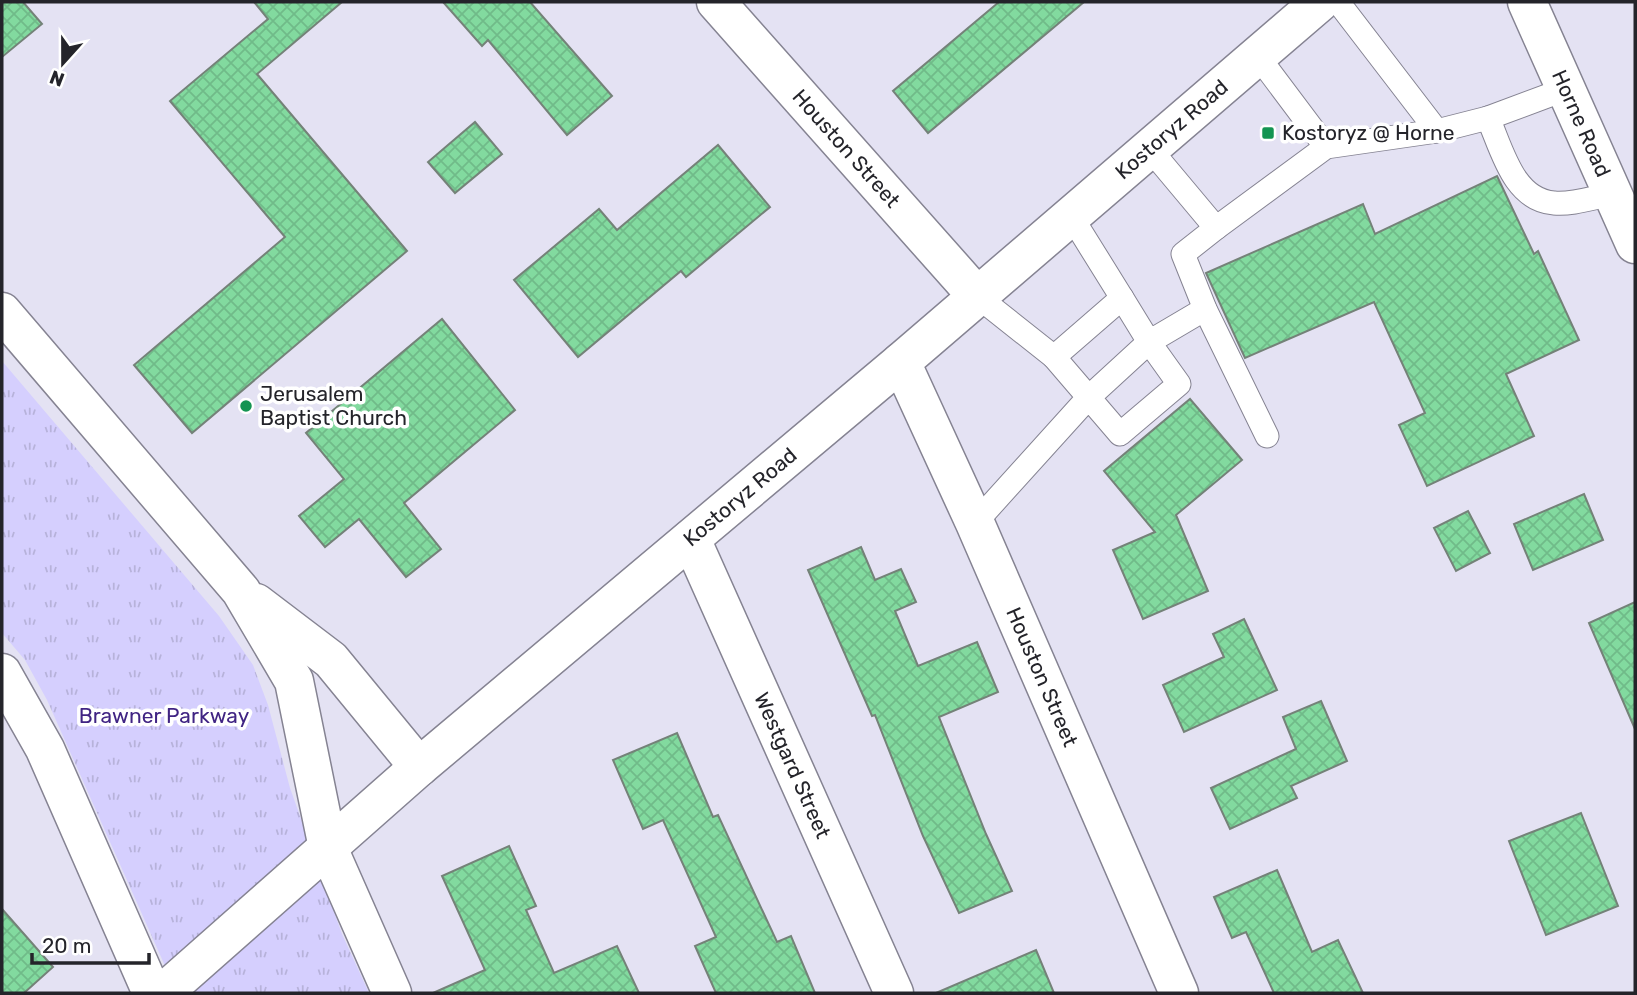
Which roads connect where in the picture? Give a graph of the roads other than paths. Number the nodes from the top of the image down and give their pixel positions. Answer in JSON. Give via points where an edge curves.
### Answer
{"nodes":[{"id":1,"x":716,"y":2,"type":"edge"},
{"id":2,"x":1320,"y":2,"type":"edge"},
{"id":3,"x":1338,"y":2,"type":"edge"},
{"id":4,"x":1527,"y":2,"type":"edge"},
{"id":5,"x":1258,"y":55,"type":"junction"},
{"id":6,"x":1566,"y":89,"type":"junction"},
{"id":7,"x":1488,"y":118,"type":"junction"},
{"id":8,"x":1437,"y":131,"type":"junction"},
{"id":9,"x":1149,"y":148,"type":"junction"},
{"id":10,"x":1325,"y":148,"type":"junction"},
{"id":11,"x":1613,"y":194,"type":"junction"},
{"id":12,"x":1071,"y":216,"type":"junction"},
{"id":13,"x":1216,"y":228,"type":"junction"},
{"id":14,"x":1635,"y":244,"type":"edge"},
{"id":15,"x":977,"y":296,"type":"junction"},
{"id":16,"x":1122,"y":298,"type":"junction"},
{"id":17,"x":1205,"y":309,"type":"junction"},
{"id":18,"x":2,"y":312,"type":"edge"},
{"id":19,"x":1149,"y":342,"type":"junction"},
{"id":20,"x":1054,"y":357,"type":"junction"},
{"id":21,"x":901,"y":362,"type":"junction"},
{"id":22,"x":1088,"y":398,"type":"junction"},
{"id":23,"x":1267,"y":436,"type":"dead end"},
{"id":24,"x":975,"y":523,"type":"junction"},
{"id":25,"x":691,"y":539,"type":"junction"},
{"id":26,"x":241,"y":591,"type":"junction"},
{"id":27,"x":2,"y":673,"type":"edge"},
{"id":28,"x":419,"y":767,"type":"junction"},
{"id":29,"x":328,"y":848,"type":"junction"},
{"id":30,"x":152,"y":993,"type":"edge"},
{"id":31,"x":163,"y":993,"type":"edge"},
{"id":32,"x":392,"y":993,"type":"edge"},
{"id":33,"x":894,"y":993,"type":"edge"},
{"id":34,"x":1179,"y":993,"type":"edge"}],
"edges":[{"from":1,"to":15,"type":"street","name":"Houston Street"},
{"from":2,"to":5,"type":"street","name":"Kostoryz Road"},
{"from":3,"to":8,"type":"lane"},
{"from":4,"to":6,"type":"street","name":"Horne Road"},
{"from":5,"to":9,"type":"street","name":"Kostoryz Road"},
{"from":5,"to":10,"type":"lane"},
{"from":6,"to":7,"type":"lane"},
{"from":6,"to":11,"type":"street","name":"Horne Road"},
{"from":7,"to":8,"type":"lane"},
{"from":7,"to":11,"type":"lane","via":[[1514,177],[1531,197],[1554,203]]},
{"from":8,"to":10,"type":"lane"},
{"from":9,"to":12,"type":"street","name":"Kostoryz Road"},
{"from":9,"to":13,"type":"lane"},
{"from":10,"to":13,"type":"lane"},
{"from":11,"to":14,"type":"street","name":"Horne Road"},
{"from":12,"to":15,"type":"street","name":"Kostoryz Road"},
{"from":12,"to":16,"type":"lane"},
{"from":13,"to":17,"type":"lane","via":[[1183,254]]},
{"from":15,"to":20,"type":"lane"},
{"from":15,"to":21,"type":"street","name":"Kostoryz Road"},
{"from":16,"to":19,"type":"lane"},
{"from":16,"to":20,"type":"lane"},
{"from":17,"to":19,"type":"lane"},
{"from":17,"to":23,"type":"lane"},
{"from":18,"to":26,"type":"street"},
{"from":19,"to":22,"type":"lane"},
{"from":19,"to":22,"type":"lane","via":[[1179,384],[1120,433]]},
{"from":20,"to":22,"type":"lane"},
{"from":21,"to":24,"type":"street","name":"Houston Street"},
{"from":21,"to":25,"type":"street","name":"Kostoryz Road"},
{"from":22,"to":24,"type":"lane"},
{"from":24,"to":34,"type":"street","name":"Houston Street"},
{"from":25,"to":28,"type":"street","name":"Kostoryz Road"},
{"from":25,"to":33,"type":"street","name":"Westgard Street"},
{"from":26,"to":28,"type":"street","via":[[331,660]]},
{"from":26,"to":29,"type":"street","via":[[295,681]]},
{"from":27,"to":30,"type":"street","via":[[45,749]]},
{"from":28,"to":29,"type":"street","name":"Kostoryz Road"},
{"from":29,"to":31,"type":"street","name":"Kostoryz Road"},
{"from":29,"to":32,"type":"street"}]}
